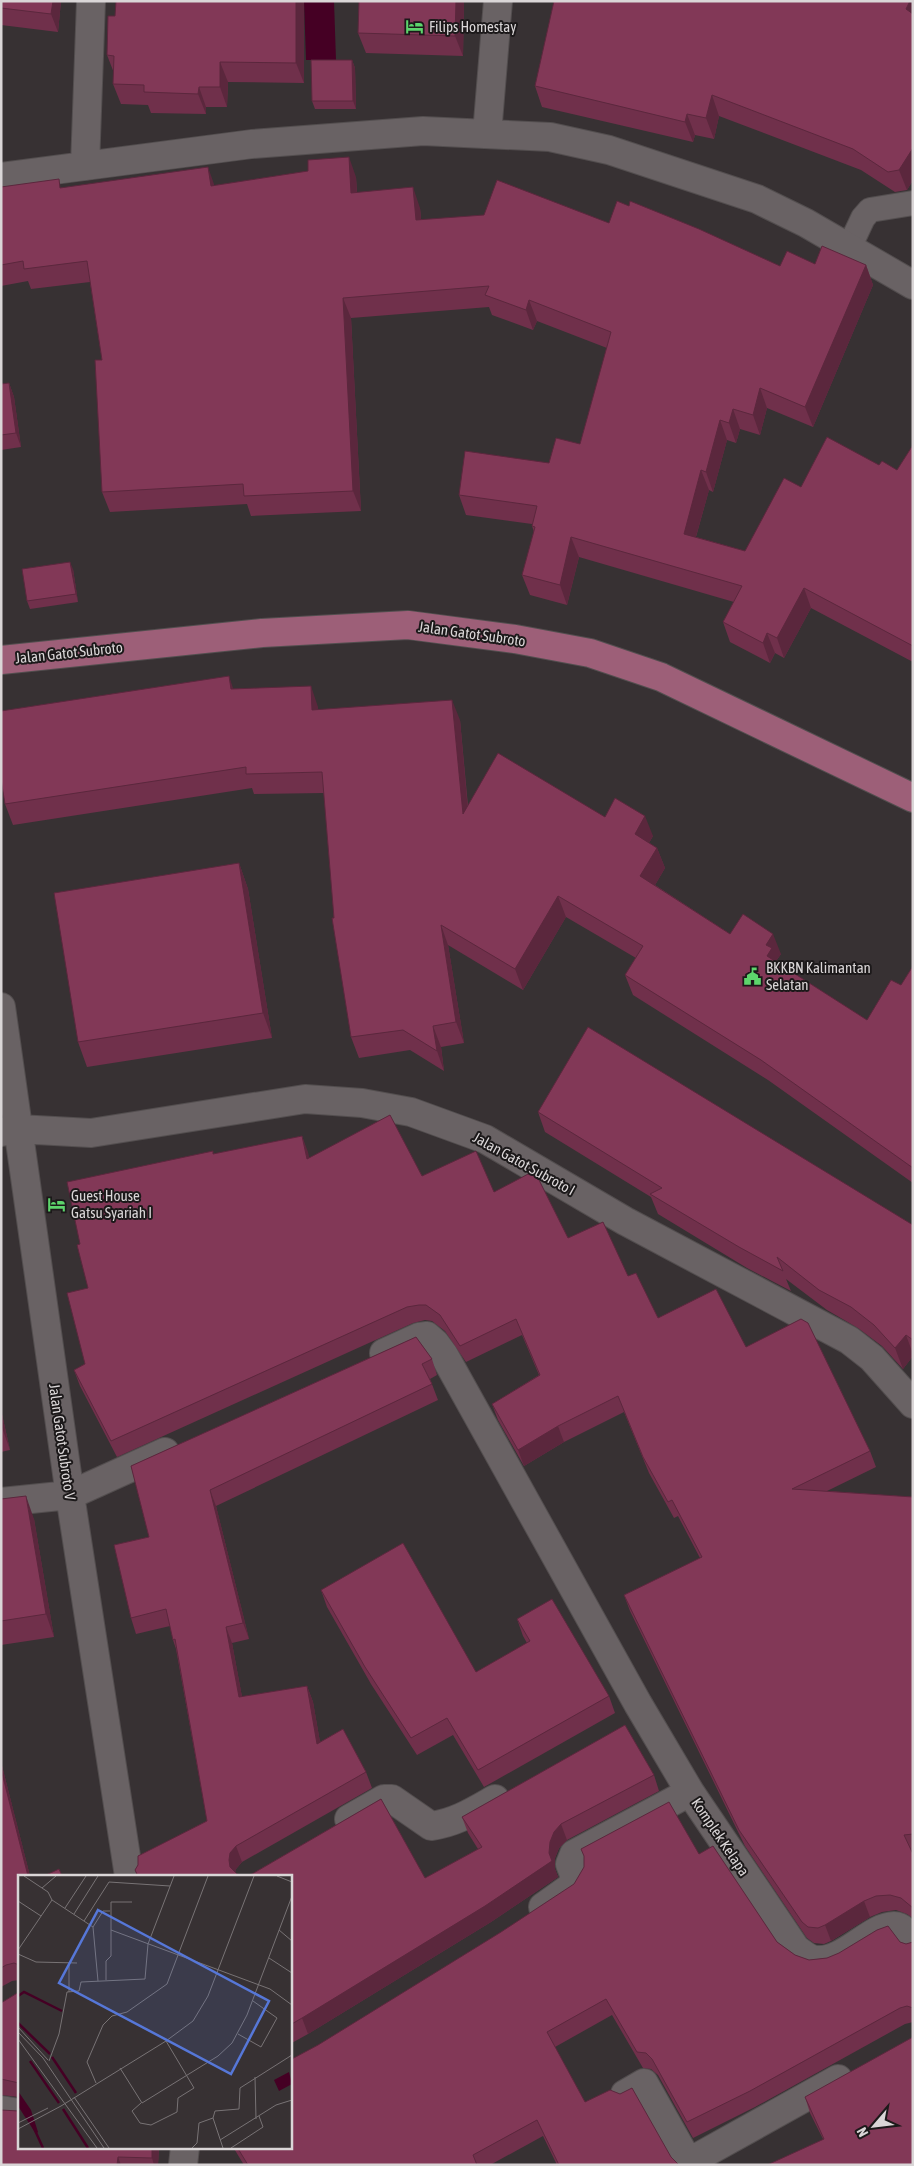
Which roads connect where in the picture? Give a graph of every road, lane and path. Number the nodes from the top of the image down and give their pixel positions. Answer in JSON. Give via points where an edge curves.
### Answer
{"nodes":[{"id":1,"x":91,"y":1,"type":"edge"},
{"id":2,"x":498,"y":1,"type":"edge"},
{"id":3,"x":487,"y":134,"type":"junction"},
{"id":4,"x":85,"y":166,"type":"junction"},
{"id":5,"x":1,"y":178,"type":"edge"},
{"id":6,"x":913,"y":203,"type":"edge"},
{"id":7,"x":849,"y":248,"type":"junction"},
{"id":8,"x":913,"y":285,"type":"edge"},
{"id":9,"x":1,"y":660,"type":"edge"},
{"id":10,"x":913,"y":798,"type":"edge"},
{"id":11,"x":1,"y":1007,"type":"edge"},
{"id":12,"x":10,"y":1130,"type":"edge"},
{"id":13,"x":363,"y":1362,"type":"edge"},
{"id":14,"x":913,"y":1404,"type":"edge"},
{"id":15,"x":185,"y":1443,"type":"edge"},
{"id":16,"x":70,"y":1495,"type":"junction"},
{"id":17,"x":1,"y":1502,"type":"edge"},
{"id":18,"x":644,"y":1713,"type":"junction"},
{"id":19,"x":620,"y":1729,"type":"edge"},
{"id":20,"x":518,"y":1786,"type":"edge"},
{"id":21,"x":690,"y":1792,"type":"junction"},
{"id":22,"x":325,"y":1832,"type":"edge"},
{"id":23,"x":128,"y":1875,"type":"edge"},
{"id":24,"x":525,"y":1919,"type":"edge"},
{"id":25,"x":913,"y":1944,"type":"edge"},
{"id":26,"x":861,"y":2067,"type":"edge"},
{"id":27,"x":625,"y":2094,"type":"edge"},
{"id":28,"x":1,"y":2110,"type":"edge"},
{"id":29,"x":18,"y":2113,"type":"edge"},
{"id":30,"x":185,"y":2148,"type":"edge"},
{"id":31,"x":689,"y":2164,"type":"edge"},
{"id":32,"x":183,"y":2165,"type":"edge"}],
"edges":[{"from":1,"to":4,"type":"street"},
{"from":2,"to":3,"type":"street"},
{"from":3,"to":4,"type":"street","via":[[423,131],[252,144]]},
{"from":3,"to":7,"type":"street","via":[[550,137],[609,150],[757,200]]},
{"from":4,"to":5,"type":"street"},
{"from":6,"to":7,"type":"lane","via":[[870,210]]},
{"from":7,"to":8,"type":"street"},
{"from":9,"to":10,"type":"main road","name":"Jalan Gatot Subroto","via":[[262,633],[408,625],[515,640],[590,653],[661,677]]},
{"from":11,"to":12,"type":"street","name":"Jalan Gatot Subroto V"},
{"from":12,"to":14,"type":"street","name":"Jalan Gatot Subroto I","via":[[91,1133],[305,1099],[362,1103],[410,1112],[485,1139],[625,1221],[849,1340],[872,1358]]},
{"from":12,"to":16,"type":"street","name":"Jalan Gatot Subroto V"},
{"from":13,"to":18,"type":"street","via":[[419,1337],[427,1336],[436,1343]]},
{"from":15,"to":16,"type":"street"},
{"from":16,"to":17,"type":"street"},
{"from":16,"to":23,"type":"street","name":"Jalan Gatot Subroto V"},
{"from":18,"to":19,"type":"street"},
{"from":18,"to":21,"type":"street"},
{"from":20,"to":22,"type":"street","via":[[443,1825],[431,1826],[392,1799],[384,1799]]},
{"from":21,"to":24,"type":"street","name":"Komplek Kelapa","via":[[574,1854],[570,1864],[575,1877],[571,1887]]},
{"from":21,"to":25,"type":"street","name":"Komplek Kelapa","via":[[796,1949],[814,1960],[831,1959],[893,1926],[907,1934]]},
{"from":26,"to":31,"type":"street"},
{"from":27,"to":31,"type":"street","via":[[644,2083]]},
{"from":28,"to":29,"type":"street"},
{"from":30,"to":32,"type":"street"}]}
